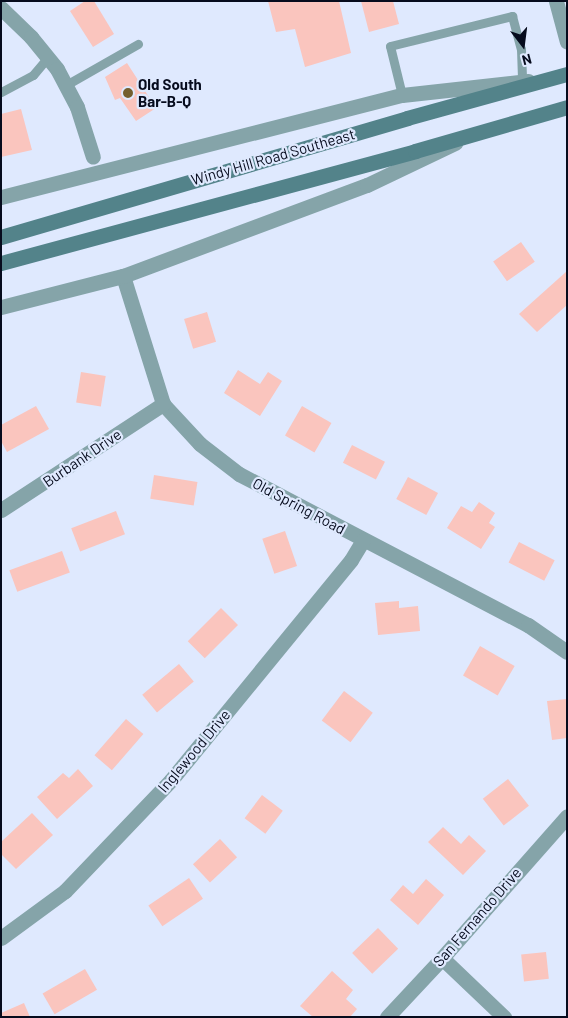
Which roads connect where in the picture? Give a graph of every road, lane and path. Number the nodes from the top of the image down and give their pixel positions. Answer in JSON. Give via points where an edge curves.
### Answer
{"nodes":[{"id":1,"x":556,"y":1,"type":"edge"},
{"id":2,"x":1,"y":8,"type":"edge"},
{"id":3,"x":567,"y":42,"type":"edge"},
{"id":4,"x":138,"y":44,"type":"dead end"},
{"id":5,"x":48,"y":57,"type":"junction"},
{"id":6,"x":567,"y":74,"type":"edge"},
{"id":7,"x":545,"y":80,"type":"junction"},
{"id":8,"x":522,"y":81,"type":"junction"},
{"id":9,"x":66,"y":85,"type":"junction"},
{"id":10,"x":1,"y":92,"type":"edge"},
{"id":11,"x":402,"y":95,"type":"junction"},
{"id":12,"x":567,"y":107,"type":"edge"},
{"id":13,"x":468,"y":136,"type":"junction"},
{"id":14,"x":93,"y":157,"type":"dead end"},
{"id":15,"x":1,"y":197,"type":"edge"},
{"id":16,"x":1,"y":237,"type":"edge"},
{"id":17,"x":1,"y":263,"type":"edge"},
{"id":18,"x":123,"y":276,"type":"junction"},
{"id":19,"x":1,"y":307,"type":"edge"},
{"id":20,"x":163,"y":404,"type":"junction"},
{"id":21,"x":1,"y":510,"type":"edge"},
{"id":22,"x":363,"y":540,"type":"junction"},
{"id":23,"x":567,"y":652,"type":"edge"},
{"id":24,"x":567,"y":816,"type":"edge"},
{"id":25,"x":1,"y":938,"type":"edge"},
{"id":26,"x":442,"y":958,"type":"junction"},
{"id":27,"x":387,"y":1017,"type":"edge"},
{"id":28,"x":504,"y":1017,"type":"edge"}],
"edges":[{"from":1,"to":3,"type":"street"},
{"from":2,"to":5,"type":"street"},
{"from":4,"to":9,"type":"lane"},
{"from":5,"to":9,"type":"street"},
{"from":5,"to":10,"type":"lane","via":[[33,75]]},
{"from":6,"to":7,"type":"main road","name":"Windy Hill Road Southeast"},
{"from":7,"to":8,"type":"street","name":"Windy Hill Road Southeast"},
{"from":7,"to":16,"type":"main road","name":"Windy Hill Road Southeast"},
{"from":8,"to":11,"type":"street","name":"Windy Hill Road Southeast"},
{"from":8,"to":11,"type":"lane","via":[[521,49],[512,16],[390,46]]},
{"from":9,"to":14,"type":"street"},
{"from":11,"to":15,"type":"street","name":"Windy Hill Road Southeast"},
{"from":12,"to":13,"type":"main road","name":"Windy Hill Road Southeast"},
{"from":13,"to":17,"type":"main road","name":"Windy Hill Road Southeast"},
{"from":13,"to":18,"type":"street","name":"Windy Hill Road Southeast","via":[[367,185]]},
{"from":18,"to":19,"type":"street","name":"Windy Hill Road Southeast"},
{"from":18,"to":20,"type":"street","name":"Old Spring Road"},
{"from":20,"to":21,"type":"street","name":"Burbank Drive"},
{"from":20,"to":22,"type":"street","name":"Old Spring Road","via":[[200,444],[239,474]]},
{"from":22,"to":23,"type":"street","name":"Old Spring Road","via":[[528,625]]},
{"from":22,"to":25,"type":"street","name":"Inglewood Drive","via":[[351,560],[171,780],[65,891]]},
{"from":24,"to":26,"type":"street","name":"San Fernando Drive"},
{"from":26,"to":27,"type":"street","name":"San Fernando Drive"},
{"from":26,"to":28,"type":"street"}]}
